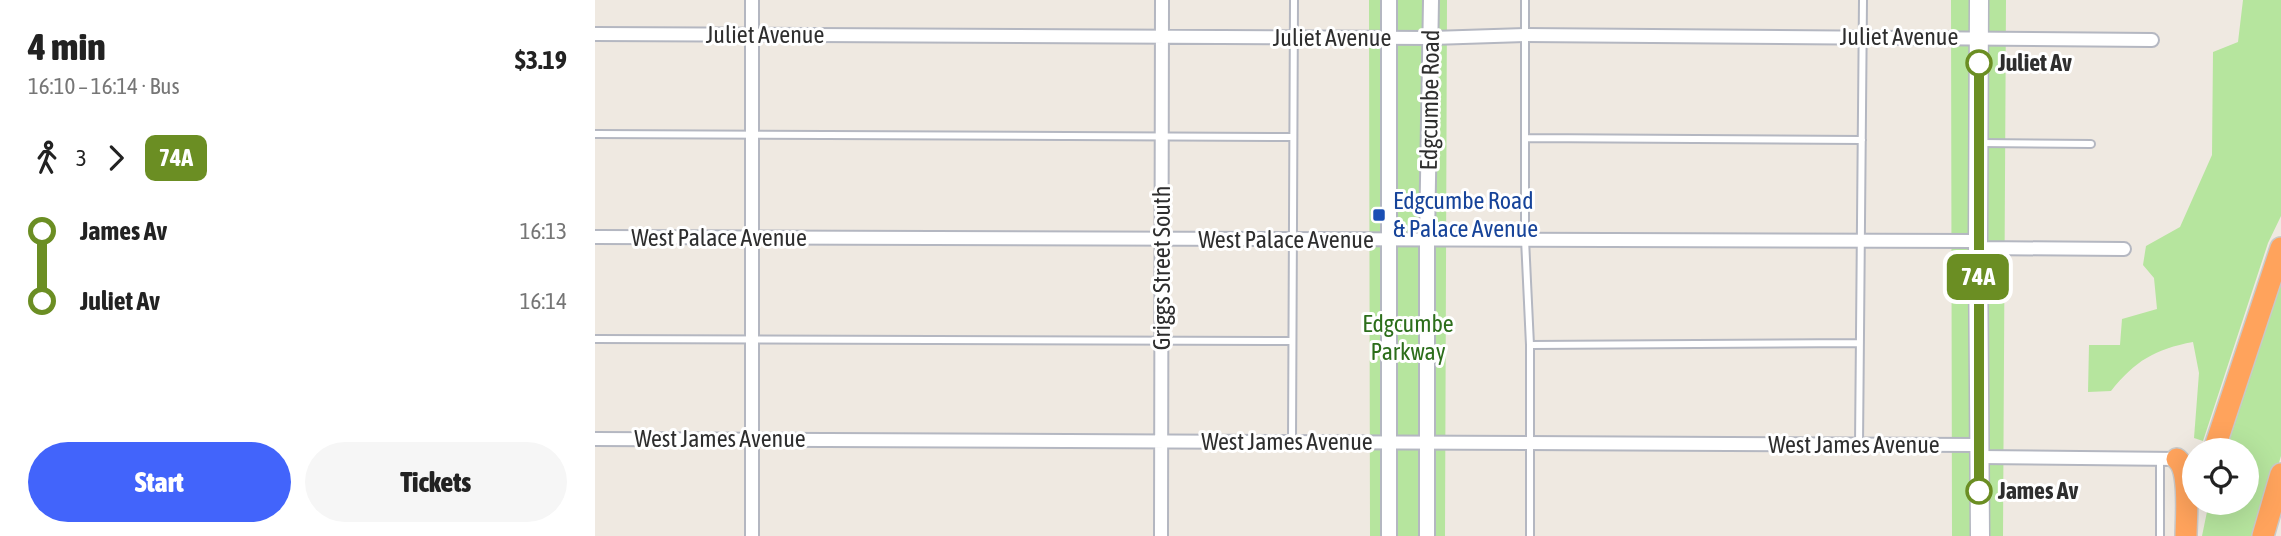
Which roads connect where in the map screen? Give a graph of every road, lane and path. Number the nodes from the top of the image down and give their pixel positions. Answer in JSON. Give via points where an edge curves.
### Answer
{"nodes":[{"id":1,"x":752,"y":0,"type":"edge"},
{"id":2,"x":1162,"y":0,"type":"edge"},
{"id":3,"x":1294,"y":0,"type":"edge"},
{"id":4,"x":1389,"y":0,"type":"edge"},
{"id":5,"x":1431,"y":0,"type":"edge"},
{"id":6,"x":1525,"y":0,"type":"edge"},
{"id":7,"x":1863,"y":0,"type":"edge"},
{"id":8,"x":1979,"y":0,"type":"edge"},
{"id":9,"x":595,"y":34,"type":"edge"},
{"id":10,"x":752,"y":35,"type":"junction"},
{"id":11,"x":1525,"y":35,"type":"junction"},
{"id":12,"x":1162,"y":37,"type":"junction"},
{"id":13,"x":1294,"y":37,"type":"junction"},
{"id":14,"x":1863,"y":37,"type":"junction"},
{"id":15,"x":1389,"y":38,"type":"junction"},
{"id":16,"x":1431,"y":38,"type":"junction"},
{"id":17,"x":1979,"y":38,"type":"junction"},
{"id":18,"x":2152,"y":40,"type":"dead end"},
{"id":19,"x":595,"y":134,"type":"edge"},
{"id":20,"x":752,"y":134,"type":"junction"},
{"id":21,"x":1293,"y":137,"type":"junction"},
{"id":22,"x":1162,"y":138,"type":"junction"},
{"id":23,"x":1526,"y":138,"type":"junction"},
{"id":24,"x":1862,"y":140,"type":"junction"},
{"id":25,"x":1978,"y":143,"type":"junction"},
{"id":26,"x":2091,"y":144,"type":"dead end"},
{"id":27,"x":595,"y":237,"type":"edge"},
{"id":28,"x":752,"y":238,"type":"junction"},
{"id":29,"x":1525,"y":239,"type":"junction"},
{"id":30,"x":1162,"y":240,"type":"junction"},
{"id":31,"x":1390,"y":240,"type":"junction"},
{"id":32,"x":1427,"y":240,"type":"junction"},
{"id":33,"x":1292,"y":241,"type":"junction"},
{"id":34,"x":1861,"y":241,"type":"junction"},
{"id":35,"x":1978,"y":245,"type":"junction"},
{"id":36,"x":2281,"y":248,"type":"edge"},
{"id":37,"x":2124,"y":249,"type":"dead end"},
{"id":38,"x":595,"y":338,"type":"edge"},
{"id":39,"x":752,"y":338,"type":"junction"},
{"id":40,"x":1161,"y":341,"type":"junction"},
{"id":41,"x":1292,"y":341,"type":"junction"},
{"id":42,"x":1859,"y":343,"type":"junction"},
{"id":43,"x":1530,"y":345,"type":"junction"},
{"id":44,"x":2218,"y":438,"type":"edge"},
{"id":45,"x":595,"y":439,"type":"edge"},
{"id":46,"x":752,"y":439,"type":"junction"},
{"id":47,"x":1161,"y":442,"type":"junction"},
{"id":48,"x":1292,"y":442,"type":"junction"},
{"id":49,"x":1389,"y":443,"type":"junction"},
{"id":50,"x":1427,"y":443,"type":"junction"},
{"id":51,"x":1530,"y":443,"type":"junction"},
{"id":52,"x":1859,"y":445,"type":"junction"},
{"id":53,"x":1979,"y":451,"type":"junction"},
{"id":54,"x":2169,"y":459,"type":"junction"},
{"id":55,"x":2281,"y":474,"type":"edge"},
{"id":56,"x":2195,"y":515,"type":"edge"},
{"id":57,"x":2281,"y":523,"type":"edge"},
{"id":58,"x":752,"y":536,"type":"edge"},
{"id":59,"x":1161,"y":536,"type":"edge"},
{"id":60,"x":1389,"y":536,"type":"edge"},
{"id":61,"x":1427,"y":536,"type":"edge"},
{"id":62,"x":1530,"y":536,"type":"edge"},
{"id":63,"x":1980,"y":536,"type":"edge"},
{"id":64,"x":2160,"y":536,"type":"edge"},
{"id":65,"x":2188,"y":536,"type":"edge"},
{"id":66,"x":2263,"y":536,"type":"edge"},
{"id":67,"x":2277,"y":536,"type":"edge"}],
"edges":[{"from":1,"to":10,"type":"street"},
{"from":2,"to":12,"type":"street","name":"Griggs Street South"},
{"from":3,"to":13,"type":"lane"},
{"from":4,"to":15,"type":"street","name":"Edgcumbe Road"},
{"from":5,"to":16,"type":"street","name":"Edgcumbe Road"},
{"from":6,"to":11,"type":"lane"},
{"from":7,"to":14,"type":"lane"},
{"from":8,"to":17,"type":"main road"},
{"from":9,"to":10,"type":"street","name":"Juliet Avenue"},
{"from":10,"to":12,"type":"street","name":"Juliet Avenue"},
{"from":10,"to":20,"type":"street"},
{"from":11,"to":14,"type":"street","name":"Juliet Avenue"},
{"from":11,"to":16,"type":"street","name":"Juliet Avenue"},
{"from":11,"to":23,"type":"lane"},
{"from":12,"to":13,"type":"street","name":"Juliet Avenue"},
{"from":12,"to":22,"type":"street","name":"Griggs Street South"},
{"from":13,"to":15,"type":"street","name":"Juliet Avenue"},
{"from":13,"to":21,"type":"lane"},
{"from":14,"to":17,"type":"street","name":"Juliet Avenue"},
{"from":14,"to":24,"type":"lane"},
{"from":15,"to":16,"type":"street","name":"Juliet Avenue"},
{"from":15,"to":31,"type":"street","name":"Edgcumbe Road"},
{"from":16,"to":32,"type":"street","name":"Edgcumbe Road"},
{"from":17,"to":18,"type":"street","name":"Juliet Avenue"},
{"from":17,"to":25,"type":"main road"},
{"from":19,"to":20,"type":"lane"},
{"from":20,"to":22,"type":"lane"},
{"from":20,"to":28,"type":"street"},
{"from":21,"to":22,"type":"lane"},
{"from":21,"to":33,"type":"lane"},
{"from":22,"to":30,"type":"street","name":"Griggs Street South"},
{"from":23,"to":24,"type":"lane"},
{"from":23,"to":29,"type":"lane"},
{"from":24,"to":34,"type":"lane"},
{"from":25,"to":26,"type":"lane"},
{"from":25,"to":35,"type":"main road"},
{"from":27,"to":28,"type":"street","name":"West Palace Avenue"},
{"from":28,"to":30,"type":"street","name":"West Palace Avenue"},
{"from":28,"to":39,"type":"street"},
{"from":29,"to":32,"type":"street","name":"West Palace Avenue"},
{"from":29,"to":34,"type":"street","name":"West Palace Avenue"},
{"from":29,"to":43,"type":"lane"},
{"from":30,"to":33,"type":"street","name":"West Palace Avenue"},
{"from":30,"to":40,"type":"street","name":"Griggs Street South"},
{"from":31,"to":32,"type":"street","name":"West Palace Avenue"},
{"from":31,"to":33,"type":"street","name":"West Palace Avenue"},
{"from":31,"to":49,"type":"street","name":"Edgcumbe Road"},
{"from":32,"to":50,"type":"street","name":"Edgcumbe Road"},
{"from":33,"to":41,"type":"lane"},
{"from":34,"to":35,"type":"street","name":"West Palace Avenue"},
{"from":34,"to":42,"type":"lane"},
{"from":35,"to":37,"type":"street","name":"West Palace Avenue"},
{"from":35,"to":53,"type":"main road"},
{"from":36,"to":44,"type":"highway"},
{"from":38,"to":39,"type":"lane"},
{"from":39,"to":40,"type":"lane"},
{"from":39,"to":46,"type":"street"},
{"from":40,"to":41,"type":"lane"},
{"from":40,"to":47,"type":"street","name":"Griggs Street South"},
{"from":41,"to":48,"type":"lane"},
{"from":42,"to":43,"type":"lane"},
{"from":42,"to":52,"type":"lane"},
{"from":43,"to":51,"type":"lane"},
{"from":45,"to":46,"type":"street","name":"West James Avenue"},
{"from":46,"to":47,"type":"street","name":"West James Avenue"},
{"from":46,"to":58,"type":"street"},
{"from":47,"to":48,"type":"street","name":"West James Avenue"},
{"from":47,"to":59,"type":"street","name":"Griggs Street South"},
{"from":48,"to":49,"type":"street","name":"West James Avenue"},
{"from":49,"to":50,"type":"street","name":"West James Avenue"},
{"from":49,"to":60,"type":"street","name":"Edgcumbe Road"},
{"from":50,"to":51,"type":"street","name":"West James Avenue"},
{"from":50,"to":61,"type":"street","name":"Edgcumbe Road"},
{"from":51,"to":52,"type":"street","name":"West James Avenue"},
{"from":51,"to":62,"type":"lane"},
{"from":52,"to":53,"type":"street","name":"West James Avenue"},
{"from":53,"to":54,"type":"street","name":"West James Avenue"},
{"from":53,"to":63,"type":"main road"},
{"from":54,"to":64,"type":"lane"},
{"from":54,"to":65,"type":"highway","via":[[2183,467]]},
{"from":55,"to":66,"type":"highway"},
{"from":56,"to":65,"type":"highway"},
{"from":57,"to":67,"type":"highway"}]}
